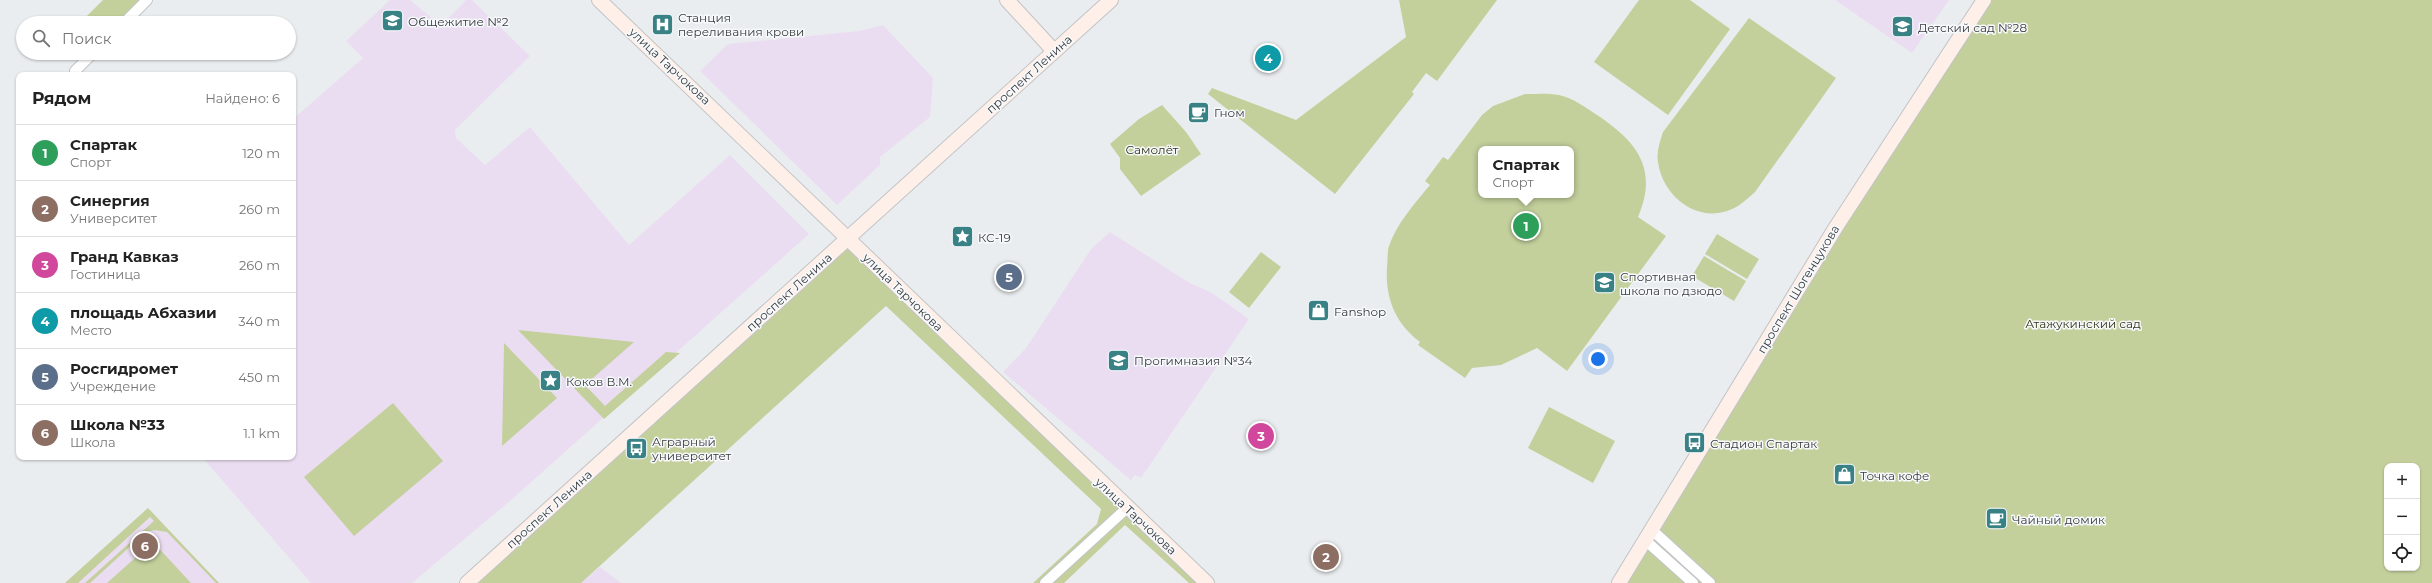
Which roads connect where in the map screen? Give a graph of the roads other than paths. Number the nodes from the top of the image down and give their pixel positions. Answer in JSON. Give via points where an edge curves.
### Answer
{"nodes":[{"id":1,"x":148,"y":0,"type":"edge"},
{"id":2,"x":599,"y":0,"type":"edge"},
{"id":3,"x":1007,"y":0,"type":"edge"},
{"id":4,"x":1111,"y":0,"type":"edge"},
{"id":5,"x":1984,"y":0,"type":"edge"},
{"id":6,"x":131,"y":16,"type":"edge"},
{"id":7,"x":1054,"y":51,"type":"junction"},
{"id":8,"x":86,"y":60,"type":"edge"},
{"id":9,"x":74,"y":71,"type":"dead end"},
{"id":10,"x":848,"y":238,"type":"junction"},
{"id":11,"x":1127,"y":508,"type":"junction"},
{"id":12,"x":1648,"y":535,"type":"junction"},
{"id":13,"x":467,"y":583,"type":"edge"},
{"id":14,"x":1045,"y":583,"type":"edge"},
{"id":15,"x":1207,"y":583,"type":"edge"},
{"id":16,"x":1619,"y":583,"type":"edge"},
{"id":17,"x":1693,"y":583,"type":"edge"},
{"id":18,"x":1710,"y":583,"type":"edge"}],
"edges":[{"from":1,"to":6,"type":"street"},
{"from":2,"to":10,"type":"street","name":"улица Тарчокова"},
{"from":3,"to":7,"type":"street"},
{"from":4,"to":7,"type":"street","name":"проспект Ленина"},
{"from":5,"to":12,"type":"street","name":"проспект Шогенцукова","via":[[1841,220]]},
{"from":7,"to":10,"type":"street","name":"проспект Ленина"},
{"from":8,"to":9,"type":"street"},
{"from":10,"to":11,"type":"street","name":"улица Тарчокова"},
{"from":10,"to":13,"type":"street","name":"проспект Ленина"},
{"from":11,"to":14,"type":"street"},
{"from":11,"to":15,"type":"street","name":"улица Тарчокова"},
{"from":12,"to":16,"type":"street","name":"проспект Шогенцукова"},
{"from":12,"to":17,"type":"street"},
{"from":12,"to":18,"type":"street"}]}
